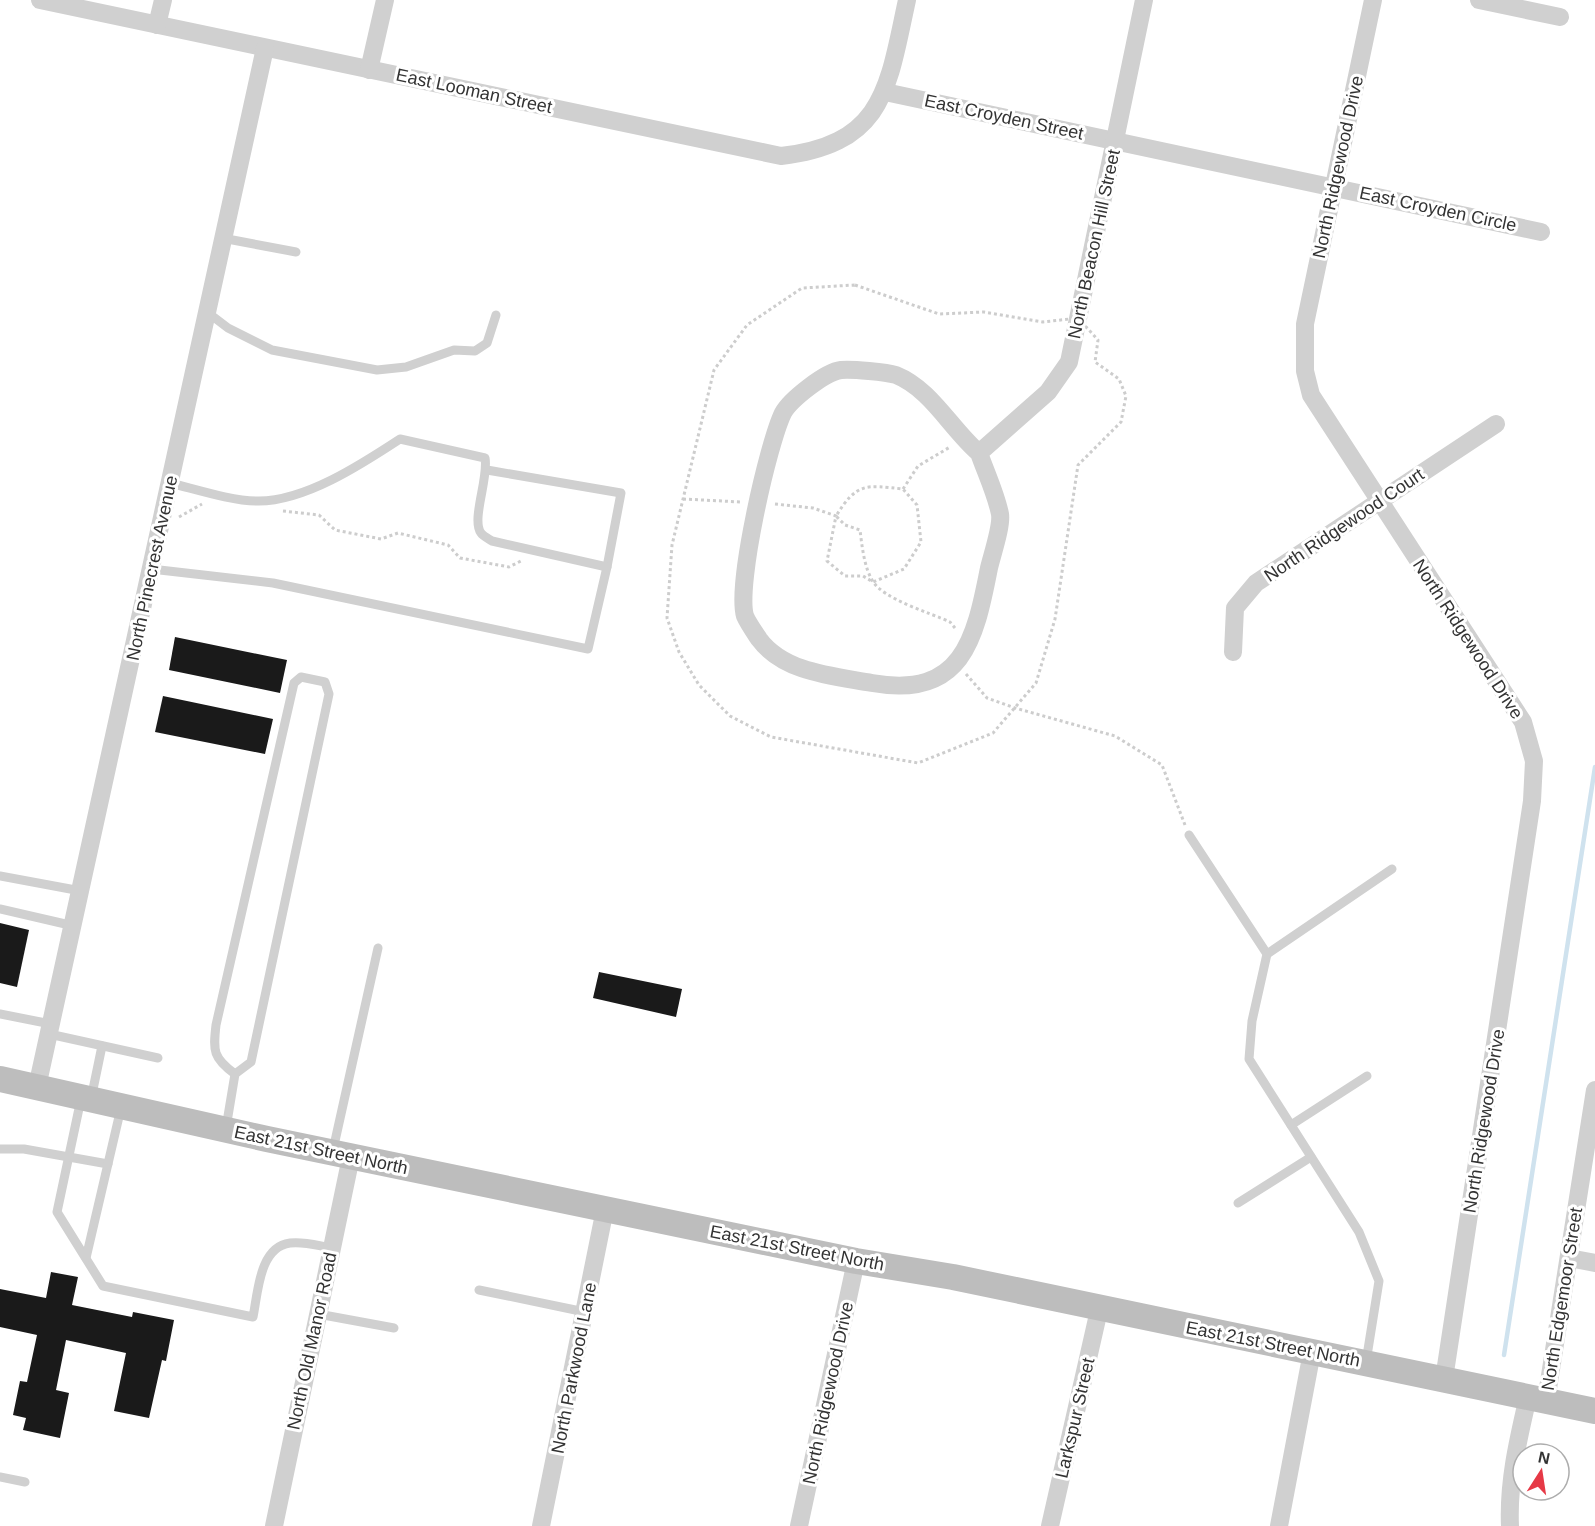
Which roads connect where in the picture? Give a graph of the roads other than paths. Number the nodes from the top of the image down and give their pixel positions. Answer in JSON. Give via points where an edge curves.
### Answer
{"nodes":[{"id":1,"x":40,"y":0,"type":"edge"},
{"id":2,"x":162,"y":0,"type":"edge"},
{"id":3,"x":385,"y":0,"type":"edge"},
{"id":4,"x":908,"y":0,"type":"edge"},
{"id":5,"x":1144,"y":0,"type":"edge"},
{"id":6,"x":1373,"y":0,"type":"edge"},
{"id":7,"x":1479,"y":0,"type":"edge"},
{"id":8,"x":1560,"y":17,"type":"dead end"},
{"id":9,"x":157,"y":25,"type":"junction"},
{"id":10,"x":265,"y":48,"type":"junction"},
{"id":11,"x":369,"y":70,"type":"junction"},
{"id":12,"x":885,"y":92,"type":"junction"},
{"id":13,"x":1116,"y":141,"type":"junction"},
{"id":14,"x":1334,"y":186,"type":"junction"},
{"id":15,"x":1541,"y":232,"type":"dead end"},
{"id":16,"x":222,"y":238,"type":"junction"},
{"id":17,"x":296,"y":252,"type":"dead end"},
{"id":18,"x":207,"y":312,"type":"junction"},
{"id":19,"x":496,"y":315,"type":"dead end"},
{"id":20,"x":1496,"y":424,"type":"dead end"},
{"id":21,"x":979,"y":453,"type":"junction"},
{"id":22,"x":487,"y":470,"type":"junction"},
{"id":23,"x":170,"y":483,"type":"junction"},
{"id":24,"x":1378,"y":501,"type":"junction"},
{"id":25,"x":607,"y":567,"type":"junction"},
{"id":26,"x":151,"y":569,"type":"junction"},
{"id":27,"x":1233,"y":652,"type":"dead end"},
{"id":28,"x":1189,"y":835,"type":"road end"},
{"id":29,"x":1392,"y":869,"type":"dead end"},
{"id":30,"x":0,"y":876,"type":"edge"},
{"id":31,"x":81,"y":891,"type":"junction"},
{"id":32,"x":0,"y":909,"type":"edge"},
{"id":33,"x":74,"y":926,"type":"junction"},
{"id":34,"x":378,"y":948,"type":"dead end"},
{"id":35,"x":1267,"y":954,"type":"junction"},
{"id":36,"x":0,"y":1014,"type":"edge"},
{"id":37,"x":50,"y":1029,"type":"junction"},
{"id":38,"x":102,"y":1046,"type":"junction"},
{"id":39,"x":158,"y":1058,"type":"dead end"},
{"id":40,"x":235,"y":1074,"type":"junction"},
{"id":41,"x":1367,"y":1076,"type":"dead end"},
{"id":42,"x":0,"y":1079,"type":"edge"},
{"id":43,"x":37,"y":1087,"type":"junction"},
{"id":44,"x":1595,"y":1090,"type":"edge"},
{"id":45,"x":86,"y":1098,"type":"junction"},
{"id":46,"x":121,"y":1106,"type":"junction"},
{"id":47,"x":1291,"y":1125,"type":"junction"},
{"id":48,"x":226,"y":1130,"type":"junction"},
{"id":49,"x":0,"y":1149,"type":"edge"},
{"id":50,"x":342,"y":1155,"type":"junction"},
{"id":51,"x":69,"y":1156,"type":"junction"},
{"id":52,"x":1311,"y":1157,"type":"junction"},
{"id":53,"x":108,"y":1164,"type":"junction"},
{"id":54,"x":1238,"y":1203,"type":"dead end"},
{"id":55,"x":605,"y":1209,"type":"junction"},
{"id":56,"x":332,"y":1248,"type":"junction"},
{"id":57,"x":86,"y":1258,"type":"junction"},
{"id":58,"x":1569,"y":1258,"type":"junction"},
{"id":59,"x":856,"y":1261,"type":"junction"},
{"id":60,"x":1595,"y":1263,"type":"edge"},
{"id":61,"x":479,"y":1290,"type":"dead end"},
{"id":62,"x":1099,"y":1310,"type":"junction"},
{"id":63,"x":585,"y":1312,"type":"junction"},
{"id":64,"x":318,"y":1314,"type":"junction"},
{"id":65,"x":394,"y":1328,"type":"dead end"},
{"id":66,"x":1312,"y":1352,"type":"junction"},
{"id":67,"x":1366,"y":1362,"type":"junction"},
{"id":68,"x":1444,"y":1379,"type":"junction"},
{"id":69,"x":1537,"y":1399,"type":"junction"},
{"id":70,"x":1595,"y":1412,"type":"edge"},
{"id":71,"x":0,"y":1477,"type":"edge"},
{"id":72,"x":25,"y":1482,"type":"dead end"},
{"id":73,"x":274,"y":1526,"type":"edge"},
{"id":74,"x":541,"y":1526,"type":"edge"},
{"id":75,"x":799,"y":1526,"type":"edge"},
{"id":76,"x":1050,"y":1526,"type":"edge"},
{"id":77,"x":1278,"y":1526,"type":"edge"},
{"id":78,"x":1510,"y":1526,"type":"edge"}],
"edges":[{"from":1,"to":9,"type":"street","name":"East Looman Street"},
{"from":2,"to":9,"type":"street"},
{"from":3,"to":11,"type":"street"},
{"from":4,"to":12,"type":"street"},
{"from":5,"to":13,"type":"street","name":"North Beacon Hill Street"},
{"from":6,"to":14,"type":"street","name":"North Ridgewood Drive"},
{"from":7,"to":8,"type":"street"},
{"from":9,"to":10,"type":"street","name":"East Looman Street"},
{"from":10,"to":11,"type":"street","name":"East Looman Street"},
{"from":10,"to":16,"type":"street","name":"North Pinecrest Avenue"},
{"from":11,"to":12,"type":"street","name":"East Looman Street","via":[[781,156],[813,152],[843,138],[873,114]]},
{"from":12,"to":13,"type":"street","name":"East Croyden Street"},
{"from":13,"to":14,"type":"street","name":"East Croyden Street"},
{"from":13,"to":21,"type":"street","name":"North Beacon Hill Street","via":[[1070,362],[1048,392]]},
{"from":14,"to":15,"type":"street","name":"East Croyden Circle"},
{"from":14,"to":24,"type":"street","name":"North Ridgewood Drive","via":[[1305,324],[1305,371],[1311,395]]},
{"from":16,"to":17,"type":"lane"},
{"from":16,"to":18,"type":"street","name":"North Pinecrest Avenue"},
{"from":18,"to":19,"type":"lane","via":[[228,328],[272,350],[377,370],[406,367],[454,350],[475,351],[488,343]]},
{"from":18,"to":23,"type":"street","name":"North Pinecrest Avenue"},
{"from":20,"to":24,"type":"street","name":"North Ridgewood Court"},
{"from":21,"to":21,"type":"street","via":[[1000,516],[980,612],[959,662],[932,682],[898,688],[818,673],[783,661],[760,641],[745,615],[745,583],[756,502],[783,412],[810,386],[839,370],[895,375],[925,394],[961,438]]},
{"from":22,"to":23,"type":"lane","via":[[485,458],[400,439],[325,483],[288,496],[257,501]]},
{"from":22,"to":25,"type":"lane","via":[[477,523],[480,532],[492,541]]},
{"from":22,"to":25,"type":"lane","via":[[621,493]]},
{"from":23,"to":26,"type":"street","name":"North Pinecrest Avenue"},
{"from":24,"to":27,"type":"street","name":"North Ridgewood Court","via":[[1256,583],[1235,609]]},
{"from":24,"to":68,"type":"street","name":"North Ridgewood Drive","via":[[1523,722],[1534,761],[1533,801]]},
{"from":25,"to":26,"type":"lane","via":[[588,649],[273,583]]},
{"from":26,"to":31,"type":"street","name":"North Pinecrest Avenue"},
{"from":28,"to":35,"type":"lane"},
{"from":29,"to":35,"type":"lane"},
{"from":30,"to":31,"type":"lane"},
{"from":31,"to":33,"type":"street","name":"North Pinecrest Avenue"},
{"from":32,"to":33,"type":"lane"},
{"from":33,"to":37,"type":"street","name":"North Pinecrest Avenue"},
{"from":34,"to":50,"type":"lane"},
{"from":35,"to":47,"type":"lane","via":[[1251,1021],[1249,1059]]},
{"from":36,"to":37,"type":"lane"},
{"from":37,"to":38,"type":"lane"},
{"from":37,"to":43,"type":"street","name":"North Pinecrest Avenue"},
{"from":38,"to":39,"type":"lane"},
{"from":38,"to":45,"type":"lane"},
{"from":40,"to":40,"type":"lane","via":[[218,1061],[213,1044],[216,1025],[294,683],[302,677],[325,682],[329,694],[251,1062]]},
{"from":40,"to":48,"type":"lane"},
{"from":41,"to":47,"type":"lane"},
{"from":42,"to":43,"type":"main road","name":"East 21st Street North"},
{"from":43,"to":45,"type":"main road","name":"East 21st Street North"},
{"from":44,"to":58,"type":"street","name":"North Edgemoor Street"},
{"from":45,"to":46,"type":"main road","name":"East 21st Street North"},
{"from":45,"to":51,"type":"lane"},
{"from":46,"to":48,"type":"main road","name":"East 21st Street North"},
{"from":46,"to":53,"type":"lane"},
{"from":47,"to":52,"type":"lane"},
{"from":48,"to":50,"type":"main road","name":"East 21st Street North"},
{"from":49,"to":51,"type":"lane"},
{"from":50,"to":55,"type":"main road","name":"East 21st Street North"},
{"from":50,"to":56,"type":"street","name":"North Old Manor Road"},
{"from":51,"to":53,"type":"lane"},
{"from":51,"to":57,"type":"lane","via":[[57,1212]]},
{"from":52,"to":54,"type":"lane"},
{"from":52,"to":67,"type":"lane","via":[[1359,1232],[1379,1281]]},
{"from":53,"to":57,"type":"lane"},
{"from":55,"to":59,"type":"main road","name":"East 21st Street North"},
{"from":55,"to":63,"type":"street","name":"North Parkwood Lane"},
{"from":56,"to":57,"type":"lane","via":[[290,1243],[272,1252],[265,1264],[253,1317],[103,1286]]},
{"from":56,"to":64,"type":"street","name":"North Old Manor Road"},
{"from":58,"to":60,"type":"street"},
{"from":58,"to":69,"type":"street","name":"North Edgemoor Street"},
{"from":59,"to":62,"type":"main road","name":"East 21st Street North","via":[[953,1277]]},
{"from":59,"to":75,"type":"street","name":"North Ridgewood Drive"},
{"from":61,"to":63,"type":"lane"},
{"from":62,"to":66,"type":"main road","name":"East 21st Street North"},
{"from":62,"to":76,"type":"street","name":"Larkspur Street"},
{"from":63,"to":74,"type":"street","name":"North Parkwood Lane"},
{"from":64,"to":65,"type":"lane"},
{"from":64,"to":73,"type":"street","name":"North Old Manor Road"},
{"from":66,"to":67,"type":"main road","name":"East 21st Street North"},
{"from":66,"to":77,"type":"street"},
{"from":67,"to":68,"type":"main road","name":"East 21st Street North"},
{"from":68,"to":69,"type":"main road","name":"East 21st Street North"},
{"from":69,"to":70,"type":"main road","name":"East 21st Street North"},
{"from":69,"to":78,"type":"street","name":"North Edgemoor Street","via":[[1514,1460]]},
{"from":71,"to":72,"type":"lane"}]}
